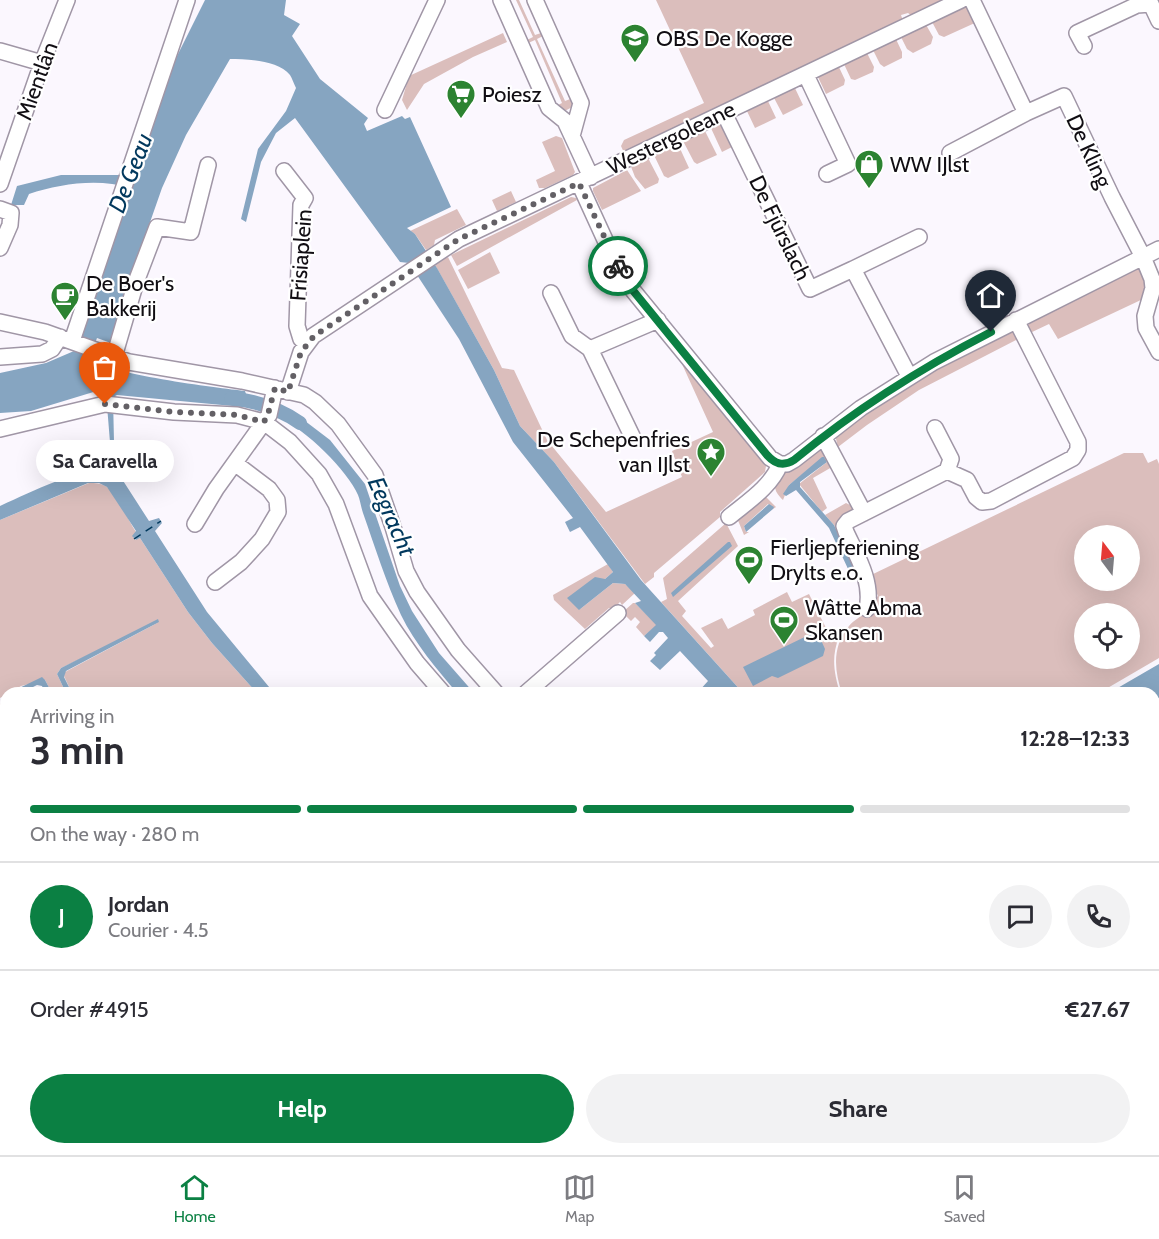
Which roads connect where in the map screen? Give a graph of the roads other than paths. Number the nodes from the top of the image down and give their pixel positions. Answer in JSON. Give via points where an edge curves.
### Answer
{"nodes":[{"id":1,"x":67,"y":0,"type":"edge"},
{"id":2,"x":187,"y":0,"type":"edge"},
{"id":3,"x":437,"y":0,"type":"edge"},
{"id":4,"x":501,"y":0,"type":"edge"},
{"id":5,"x":535,"y":0,"type":"edge"},
{"id":6,"x":961,"y":0,"type":"edge"},
{"id":7,"x":972,"y":0,"type":"edge"},
{"id":8,"x":1153,"y":2,"type":"edge"},
{"id":9,"x":1159,"y":21,"type":"edge"},
{"id":10,"x":1084,"y":46,"type":"dead end"},
{"id":11,"x":0,"y":51,"type":"edge"},
{"id":12,"x":42,"y":63,"type":"junction"},
{"id":13,"x":806,"y":75,"type":"junction"},
{"id":14,"x":385,"y":110,"type":"dead end"},
{"id":15,"x":724,"y":113,"type":"junction"},
{"id":16,"x":1026,"y":113,"type":"junction"},
{"id":17,"x":572,"y":135,"type":"junction"},
{"id":18,"x":950,"y":153,"type":"dead end"},
{"id":19,"x":4,"y":162,"type":"edge"},
{"id":20,"x":208,"y":165,"type":"dead end"},
{"id":21,"x":284,"y":171,"type":"dead end"},
{"id":22,"x":827,"y":174,"type":"dead end"},
{"id":23,"x":585,"y":180,"type":"junction"},
{"id":24,"x":0,"y":184,"type":"edge"},
{"id":25,"x":0,"y":208,"type":"edge"},
{"id":26,"x":919,"y":237,"type":"dead end"},
{"id":27,"x":0,"y":248,"type":"edge"},
{"id":28,"x":1159,"y":249,"type":"edge"},
{"id":29,"x":1143,"y":256,"type":"junction"},
{"id":30,"x":853,"y":269,"type":"junction"},
{"id":31,"x":551,"y":293,"type":"dead end"},
{"id":32,"x":658,"y":320,"type":"junction"},
{"id":33,"x":1016,"y":320,"type":"junction"},
{"id":34,"x":0,"y":322,"type":"edge"},
{"id":35,"x":69,"y":340,"type":"junction"},
{"id":36,"x":306,"y":343,"type":"junction"},
{"id":37,"x":590,"y":348,"type":"junction"},
{"id":38,"x":1159,"y":352,"type":"edge"},
{"id":39,"x":108,"y":354,"type":"junction"},
{"id":40,"x":0,"y":357,"type":"edge"},
{"id":41,"x":909,"y":376,"type":"junction"},
{"id":42,"x":279,"y":392,"type":"junction"},
{"id":43,"x":266,"y":418,"type":"junction"},
{"id":44,"x":935,"y":428,"type":"dead end"},
{"id":45,"x":0,"y":429,"type":"edge"},
{"id":46,"x":632,"y":436,"type":"dead end"},
{"id":47,"x":823,"y":436,"type":"junction"},
{"id":48,"x":236,"y":464,"type":"junction"},
{"id":49,"x":780,"y":464,"type":"junction"},
{"id":50,"x":947,"y":471,"type":"junction"},
{"id":51,"x":864,"y":513,"type":"junction"},
{"id":52,"x":729,"y":517,"type":"dead end"},
{"id":53,"x":195,"y":524,"type":"dead end"},
{"id":54,"x":215,"y":582,"type":"dead end"},
{"id":55,"x":867,"y":609,"type":"dead end"},
{"id":56,"x":618,"y":613,"type":"dead end"},
{"id":57,"x":438,"y":687,"type":"edge"},
{"id":58,"x":491,"y":687,"type":"edge"},
{"id":59,"x":533,"y":687,"type":"edge"}],
"edges":[{"from":1,"to":12,"type":"street","name":"Mientlân"},
{"from":2,"to":35,"type":"street"},
{"from":3,"to":14,"type":"street"},
{"from":4,"to":17,"type":"street","via":[[549,108],[565,121]]},
{"from":5,"to":17,"type":"street","via":[[581,103]]},
{"from":6,"to":13,"type":"street","name":"Westergoleane"},
{"from":7,"to":16,"type":"street"},
{"from":8,"to":9,"type":"street"},
{"from":8,"to":10,"type":"street","via":[[1137,5],[1077,33]]},
{"from":11,"to":12,"type":"street"},
{"from":12,"to":19,"type":"street","name":"Mientlân"},
{"from":13,"to":15,"type":"street","name":"Westergoleane"},
{"from":13,"to":22,"type":"street","via":[[848,164]]},
{"from":15,"to":23,"type":"street","name":"Westergoleane"},
{"from":15,"to":30,"type":"street","name":"De Fjûrslach","via":[[810,289]]},
{"from":16,"to":18,"type":"street"},
{"from":16,"to":29,"type":"street","name":"De Kling","via":[[1064,96]]},
{"from":17,"to":23,"type":"street"},
{"from":19,"to":24,"type":"street","name":"Mientlân"},
{"from":20,"to":39,"type":"street","via":[[191,232],[157,227]]},
{"from":21,"to":36,"type":"street","name":"Frisiaplein","via":[[305,198],[301,206],[297,326]]},
{"from":23,"to":32,"type":"street","via":[[622,277]]},
{"from":23,"to":36,"type":"street","name":"Westergoleane","via":[[459,239]]},
{"from":25,"to":27,"type":"street","via":[[11,213]]},
{"from":26,"to":30,"type":"street"},
{"from":28,"to":29,"type":"street"},
{"from":29,"to":33,"type":"street"},
{"from":29,"to":38,"type":"street","via":[[1153,288],[1145,316],[1146,328]]},
{"from":30,"to":41,"type":"street"},
{"from":31,"to":37,"type":"street","via":[[572,336]]},
{"from":32,"to":37,"type":"street"},
{"from":32,"to":49,"type":"street","via":[[770,458]]},
{"from":33,"to":41,"type":"street"},
{"from":33,"to":50,"type":"street","via":[[1078,442],[1078,450],[1073,458],[991,501],[982,502],[967,480]]},
{"from":34,"to":35,"type":"street"},
{"from":35,"to":39,"type":"street"},
{"from":35,"to":40,"type":"street","via":[[42,354]]},
{"from":36,"to":42,"type":"street"},
{"from":37,"to":46,"type":"street"},
{"from":39,"to":42,"type":"street","via":[[129,363]]},
{"from":41,"to":47,"type":"street"},
{"from":42,"to":43,"type":"street"},
{"from":42,"to":58,"type":"street","via":[[304,395],[315,402],[360,453],[379,486],[406,571],[417,592],[458,650]]},
{"from":43,"to":45,"type":"street","via":[[109,404]]},
{"from":43,"to":48,"type":"street"},
{"from":43,"to":57,"type":"street","via":[[319,474],[336,504],[370,596]]},
{"from":44,"to":50,"type":"street","via":[[951,459]]},
{"from":47,"to":49,"type":"street","via":[[794,460]]},
{"from":47,"to":51,"type":"street"},
{"from":48,"to":53,"type":"street"},
{"from":48,"to":54,"type":"street","via":[[269,489],[277,500],[278,512],[247,556]]},
{"from":49,"to":52,"type":"street","via":[[766,486]]},
{"from":50,"to":51,"type":"street"},
{"from":51,"to":55,"type":"street","via":[[844,526],[865,573]]},
{"from":56,"to":59,"type":"street"}]}
